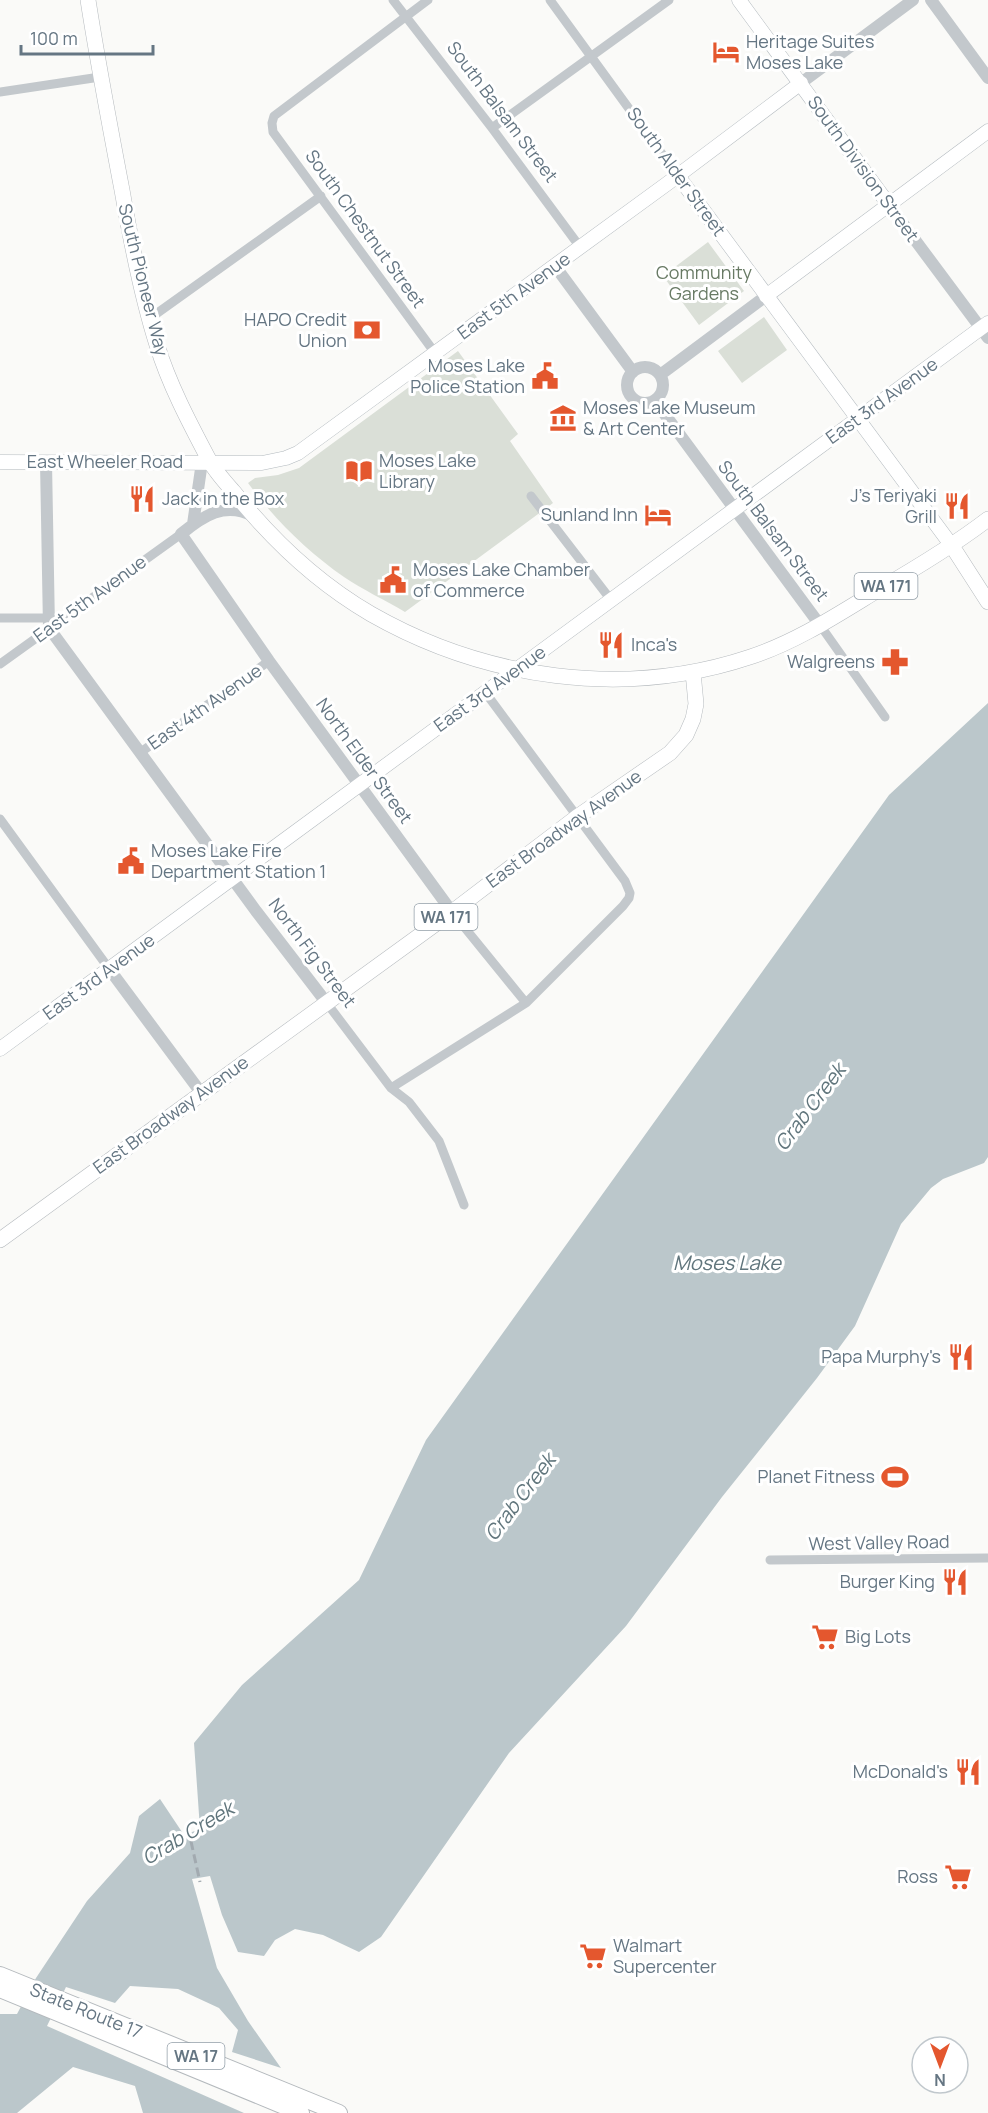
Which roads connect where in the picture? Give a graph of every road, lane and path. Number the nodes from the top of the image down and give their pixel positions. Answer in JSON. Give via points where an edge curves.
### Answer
{"nodes":[{"id":1,"x":88,"y":0,"type":"edge"},
{"id":2,"x":393,"y":0,"type":"edge"},
{"id":3,"x":428,"y":0,"type":"edge"},
{"id":4,"x":550,"y":0,"type":"edge"},
{"id":5,"x":669,"y":0,"type":"edge"},
{"id":6,"x":739,"y":0,"type":"edge"},
{"id":7,"x":931,"y":0,"type":"edge"},
{"id":8,"x":908,"y":2,"type":"edge"},
{"id":9,"x":407,"y":16,"type":"junction"},
{"id":10,"x":591,"y":56,"type":"junction"},
{"id":11,"x":100,"y":77,"type":"junction"},
{"id":12,"x":988,"y":78,"type":"edge"},
{"id":13,"x":801,"y":83,"type":"junction"},
{"id":14,"x":0,"y":92,"type":"edge"},
{"id":15,"x":492,"y":128,"type":"junction"},
{"id":16,"x":988,"y":132,"type":"edge"},
{"id":17,"x":678,"y":176,"type":"junction"},
{"id":18,"x":321,"y":196,"type":"junction"},
{"id":19,"x":889,"y":205,"type":"junction"},
{"id":20,"x":580,"y":247,"type":"junction"},
{"id":21,"x":555,"y":267,"type":"junction"},
{"id":22,"x":766,"y":296,"type":"junction"},
{"id":23,"x":149,"y":319,"type":"junction"},
{"id":24,"x":986,"y":330,"type":"edge"},
{"id":25,"x":435,"y":353,"type":"junction"},
{"id":26,"x":633,"y":372,"type":"junction"},
{"id":27,"x":660,"y":375,"type":"junction"},
{"id":28,"x":655,"y":400,"type":"junction"},
{"id":29,"x":857,"y":419,"type":"junction"},
{"id":30,"x":0,"y":462,"type":"edge"},
{"id":31,"x":46,"y":462,"type":"junction"},
{"id":32,"x":206,"y":462,"type":"junction"},
{"id":33,"x":531,"y":496,"type":"dead end"},
{"id":34,"x":734,"y":509,"type":"junction"},
{"id":35,"x":253,"y":516,"type":"junction"},
{"id":36,"x":988,"y":519,"type":"edge"},
{"id":37,"x":193,"y":524,"type":"junction"},
{"id":38,"x":181,"y":534,"type":"junction"},
{"id":39,"x":951,"y":546,"type":"junction"},
{"id":40,"x":611,"y":600,"type":"junction"},
{"id":41,"x":988,"y":602,"type":"edge"},
{"id":42,"x":0,"y":618,"type":"edge"},
{"id":43,"x":49,"y":623,"type":"junction"},
{"id":44,"x":820,"y":625,"type":"junction"},
{"id":45,"x":269,"y":661,"type":"junction"},
{"id":46,"x":0,"y":664,"type":"edge"},
{"id":47,"x":517,"y":669,"type":"junction"},
{"id":48,"x":693,"y":672,"type":"junction"},
{"id":49,"x":484,"y":692,"type":"junction"},
{"id":50,"x":885,"y":717,"type":"dead end"},
{"id":51,"x":141,"y":752,"type":"junction"},
{"id":52,"x":360,"y":786,"type":"junction"},
{"id":53,"x":577,"y":818,"type":"junction"},
{"id":54,"x":0,"y":819,"type":"edge"},
{"id":55,"x":233,"y":878,"type":"junction"},
{"id":56,"x":452,"y":912,"type":"junction"},
{"id":57,"x":110,"y":970,"type":"junction"},
{"id":58,"x":326,"y":1002,"type":"junction"},
{"id":59,"x":526,"y":1003,"type":"junction"},
{"id":60,"x":0,"y":1049,"type":"edge"},
{"id":61,"x":391,"y":1088,"type":"junction"},
{"id":62,"x":202,"y":1094,"type":"junction"},
{"id":63,"x":464,"y":1205,"type":"dead end"},
{"id":64,"x":0,"y":1240,"type":"edge"},
{"id":65,"x":988,"y":1558,"type":"edge"},
{"id":66,"x":770,"y":1560,"type":"dead end"},
{"id":67,"x":0,"y":1976,"type":"edge"},
{"id":68,"x":0,"y":1989,"type":"edge"},
{"id":69,"x":20,"y":1991,"type":"junction"},
{"id":70,"x":63,"y":2008,"type":"junction"},
{"id":71,"x":301,"y":2113,"type":"edge"},
{"id":72,"x":339,"y":2113,"type":"edge"}],
"edges":[{"from":1,"to":11,"type":"main road","name":"South Pioneer Way"},
{"from":2,"to":9,"type":"street","name":"South Balsam Street"},
{"from":3,"to":9,"type":"street"},
{"from":4,"to":10,"type":"street","name":"South Alder Street"},
{"from":5,"to":10,"type":"street"},
{"from":6,"to":13,"type":"main road","name":"South Division Street"},
{"from":7,"to":12,"type":"street"},
{"from":8,"to":13,"type":"street"},
{"from":9,"to":15,"type":"street","name":"South Balsam Street"},
{"from":9,"to":18,"type":"street","name":"South Chestnut Street","via":[[274,116],[273,132]]},
{"from":10,"to":15,"type":"street"},
{"from":10,"to":17,"type":"street","name":"South Alder Street"},
{"from":11,"to":14,"type":"street"},
{"from":11,"to":23,"type":"main road","name":"South Pioneer Way"},
{"from":13,"to":17,"type":"main road","name":"East 5th Avenue"},
{"from":13,"to":19,"type":"main road","name":"South Division Street"},
{"from":15,"to":20,"type":"street","name":"South Balsam Street"},
{"from":16,"to":19,"type":"main road"},
{"from":17,"to":20,"type":"main road","name":"East 5th Avenue"},
{"from":17,"to":22,"type":"main road","name":"South Alder Street"},
{"from":18,"to":23,"type":"street"},
{"from":18,"to":25,"type":"street","name":"South Chestnut Street"},
{"from":19,"to":22,"type":"main road"},
{"from":19,"to":24,"type":"street","name":"South Division Street"},
{"from":20,"to":21,"type":"main road","name":"East 5th Avenue"},
{"from":21,"to":25,"type":"main road","name":"East 5th Avenue"},
{"from":21,"to":26,"type":"street"},
{"from":22,"to":27,"type":"street"},
{"from":22,"to":29,"type":"main road","name":"South Alder Street"},
{"from":23,"to":32,"type":"main road","name":"South Pioneer Way","via":[[168,375]]},
{"from":24,"to":29,"type":"main road","name":"East 3rd Avenue"},
{"from":25,"to":32,"type":"main road","name":"East 5th Avenue","via":[[298,453],[262,463]]},
{"from":26,"to":27,"type":"street","via":[[647,368]]},
{"from":26,"to":28,"type":"street","via":[[627,386],[630,396],[644,404]]},
{"from":27,"to":28,"type":"street","via":[[663,386]]},
{"from":28,"to":34,"type":"street","name":"South Balsam Street"},
{"from":29,"to":34,"type":"main road","name":"East 3rd Avenue"},
{"from":29,"to":39,"type":"main road","name":"South Alder Street"},
{"from":30,"to":31,"type":"main road","name":"East Wheeler Road"},
{"from":31,"to":32,"type":"main road","name":"East Wheeler Road"},
{"from":31,"to":43,"type":"street"},
{"from":32,"to":35,"type":"main road","name":"South Pioneer Way"},
{"from":32,"to":37,"type":"street"},
{"from":33,"to":40,"type":"street"},
{"from":34,"to":40,"type":"main road","name":"East 3rd Avenue"},
{"from":34,"to":44,"type":"street","name":"South Balsam Street"},
{"from":35,"to":37,"type":"street","via":[[223,509]]},
{"from":35,"to":47,"type":"main road","name":"South Pioneer Way","via":[[291,556],[346,599],[439,648]]},
{"from":36,"to":39,"type":"main road","number":"WA 171"},
{"from":37,"to":38,"type":"street"},
{"from":38,"to":43,"type":"street","name":"East 5th Avenue"},
{"from":38,"to":45,"type":"street","name":"North Elder Street"},
{"from":39,"to":41,"type":"main road"},
{"from":39,"to":44,"type":"main road","number":"WA 171"},
{"from":40,"to":47,"type":"main road","name":"East 3rd Avenue"},
{"from":42,"to":43,"type":"street"},
{"from":43,"to":46,"type":"street","name":"East 5th Avenue"},
{"from":43,"to":51,"type":"street","name":"North Fig Street"},
{"from":44,"to":48,"type":"main road","number":"WA 171","via":[[748,658]]},
{"from":44,"to":50,"type":"street"},
{"from":45,"to":51,"type":"street","name":"East 4th Avenue"},
{"from":45,"to":52,"type":"street","name":"North Elder Street"},
{"from":47,"to":48,"type":"main road","name":"South Pioneer Way","via":[[553,676],[626,680]]},
{"from":47,"to":49,"type":"main road","name":"East 3rd Avenue"},
{"from":48,"to":53,"type":"main road","name":"East Broadway Avenue","number":"WA 171","via":[[696,704],[686,735],[670,753]]},
{"from":49,"to":52,"type":"main road","name":"East 3rd Avenue"},
{"from":49,"to":53,"type":"street"},
{"from":51,"to":55,"type":"street","name":"North Fig Street"},
{"from":52,"to":55,"type":"main road","name":"East 3rd Avenue"},
{"from":52,"to":56,"type":"street","name":"North Elder Street"},
{"from":53,"to":56,"type":"main road","name":"East Broadway Avenue","number":"WA 171"},
{"from":53,"to":59,"type":"street","via":[[625,881],[629,898]]},
{"from":54,"to":57,"type":"street"},
{"from":55,"to":57,"type":"main road","name":"East 3rd Avenue"},
{"from":55,"to":58,"type":"street","name":"North Fig Street"},
{"from":56,"to":58,"type":"main road","name":"East Broadway Avenue","number":"WA 171"},
{"from":56,"to":59,"type":"street","name":"North Elder Street"},
{"from":57,"to":60,"type":"main road","name":"East 3rd Avenue"},
{"from":57,"to":62,"type":"street"},
{"from":58,"to":61,"type":"street","name":"North Fig Street"},
{"from":58,"to":62,"type":"main road","name":"East Broadway Avenue","number":"WA 171"},
{"from":59,"to":61,"type":"street"},
{"from":61,"to":63,"type":"street","name":"North Fig Street","via":[[409,1102],[439,1141]]},
{"from":62,"to":64,"type":"main road","name":"East Broadway Avenue","number":"WA 171"},
{"from":65,"to":66,"type":"street","name":"West Valley Road"},
{"from":67,"to":69,"type":"highway","name":"State Route 17","number":"WA 17"},
{"from":68,"to":69,"type":"highway","name":"State Route 17","number":"WA 17"},
{"from":69,"to":70,"type":"highway","name":"State Route 17","number":"WA 17"},
{"from":70,"to":71,"type":"highway","name":"State Route 17","number":"WA 17"},
{"from":70,"to":72,"type":"highway","name":"State Route 17","number":"WA 17"}]}
